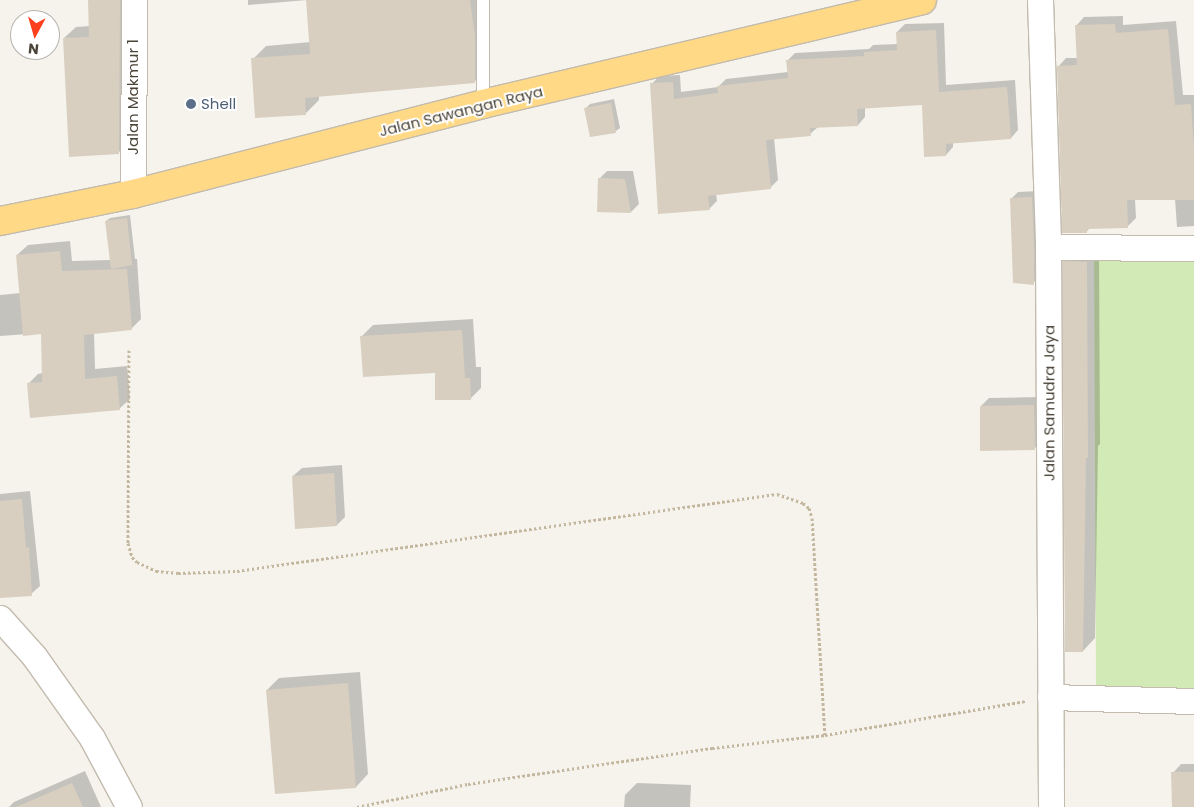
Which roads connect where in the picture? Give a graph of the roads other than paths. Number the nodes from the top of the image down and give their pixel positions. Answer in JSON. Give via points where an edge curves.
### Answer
{"nodes":[{"id":1,"x":134,"y":0,"type":"edge"},
{"id":2,"x":483,"y":0,"type":"edge"},
{"id":3,"x":922,"y":0,"type":"edge"},
{"id":4,"x":1040,"y":0,"type":"edge"},
{"id":5,"x":483,"y":104,"type":"junction"},
{"id":6,"x":133,"y":194,"type":"junction"},
{"id":7,"x":0,"y":221,"type":"edge"},
{"id":8,"x":1048,"y":247,"type":"junction"},
{"id":9,"x":1194,"y":248,"type":"edge"},
{"id":10,"x":0,"y":618,"type":"edge"},
{"id":11,"x":1050,"y":697,"type":"junction"},
{"id":12,"x":1194,"y":701,"type":"edge"},
{"id":13,"x":129,"y":807,"type":"edge"},
{"id":14,"x":1051,"y":807,"type":"edge"}],
"edges":[{"from":1,"to":6,"type":"street","name":"Jalan Makmur 1"},
{"from":2,"to":5,"type":"lane"},
{"from":3,"to":5,"type":"highway","name":"Jalan Sawangan Raya"},
{"from":4,"to":8,"type":"street","name":"Jalan Samudra Jaya"},
{"from":5,"to":6,"type":"highway","name":"Jalan Sawangan Raya"},
{"from":6,"to":7,"type":"highway","name":"Jalan Sawangan Raya"},
{"from":8,"to":9,"type":"street"},
{"from":8,"to":11,"type":"street","name":"Jalan Samudra Jaya"},
{"from":10,"to":13,"type":"street","via":[[34,656],[92,738]]},
{"from":11,"to":12,"type":"street"},
{"from":11,"to":14,"type":"street","name":"Jalan Samudra Jaya"}]}
